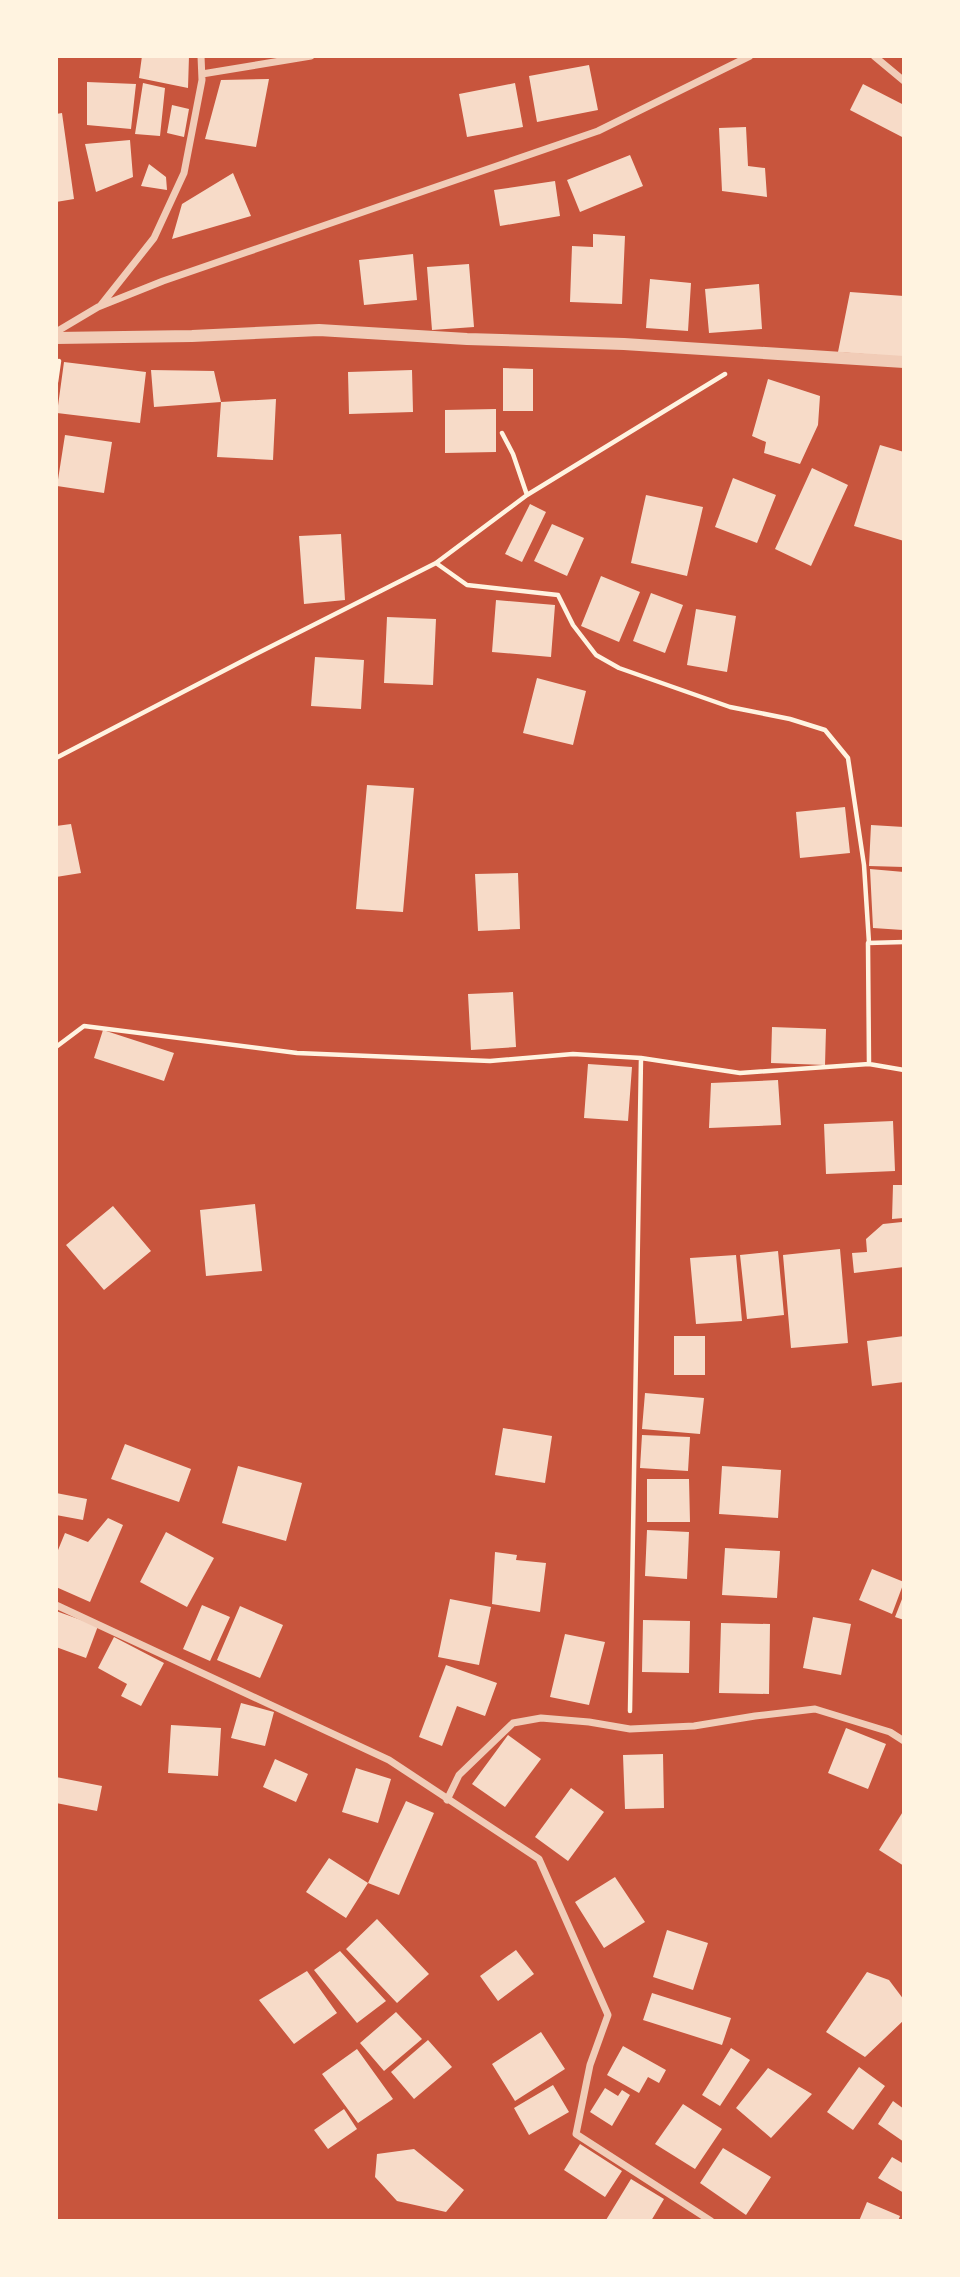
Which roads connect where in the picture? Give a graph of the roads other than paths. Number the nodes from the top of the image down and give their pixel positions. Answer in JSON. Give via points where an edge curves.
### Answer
{"nodes":[{"id":1,"x":201,"y":56,"type":"edge"},
{"id":2,"x":311,"y":56,"type":"edge"},
{"id":3,"x":750,"y":56,"type":"edge"},
{"id":4,"x":874,"y":56,"type":"edge"},
{"id":5,"x":202,"y":74,"type":"junction"},
{"id":6,"x":904,"y":81,"type":"edge"},
{"id":7,"x":99,"y":307,"type":"junction"},
{"id":8,"x":56,"y":332,"type":"edge"},
{"id":9,"x":56,"y":338,"type":"edge"},
{"id":10,"x":904,"y":362,"type":"edge"},
{"id":11,"x":56,"y":1605,"type":"edge"},
{"id":12,"x":904,"y":1741,"type":"edge"},
{"id":13,"x":447,"y":1800,"type":"junction"},
{"id":14,"x":711,"y":2221,"type":"edge"}],
"edges":[{"from":1,"to":5,"type":"street"},
{"from":2,"to":5,"type":"street"},
{"from":3,"to":7,"type":"street","via":[[598,131]]},
{"from":4,"to":6,"type":"street"},
{"from":5,"to":7,"type":"street","via":[[184,173],[154,238]]},
{"from":7,"to":8,"type":"street"},
{"from":9,"to":10,"type":"street","via":[[319,330]]},
{"from":11,"to":13,"type":"street","via":[[389,1760]]},
{"from":12,"to":13,"type":"street","via":[[890,1732],[815,1709],[694,1726],[630,1729],[541,1718],[513,1723],[459,1775]]},
{"from":13,"to":14,"type":"street","via":[[539,1859],[608,2015],[590,2065],[576,2134]]}]}
